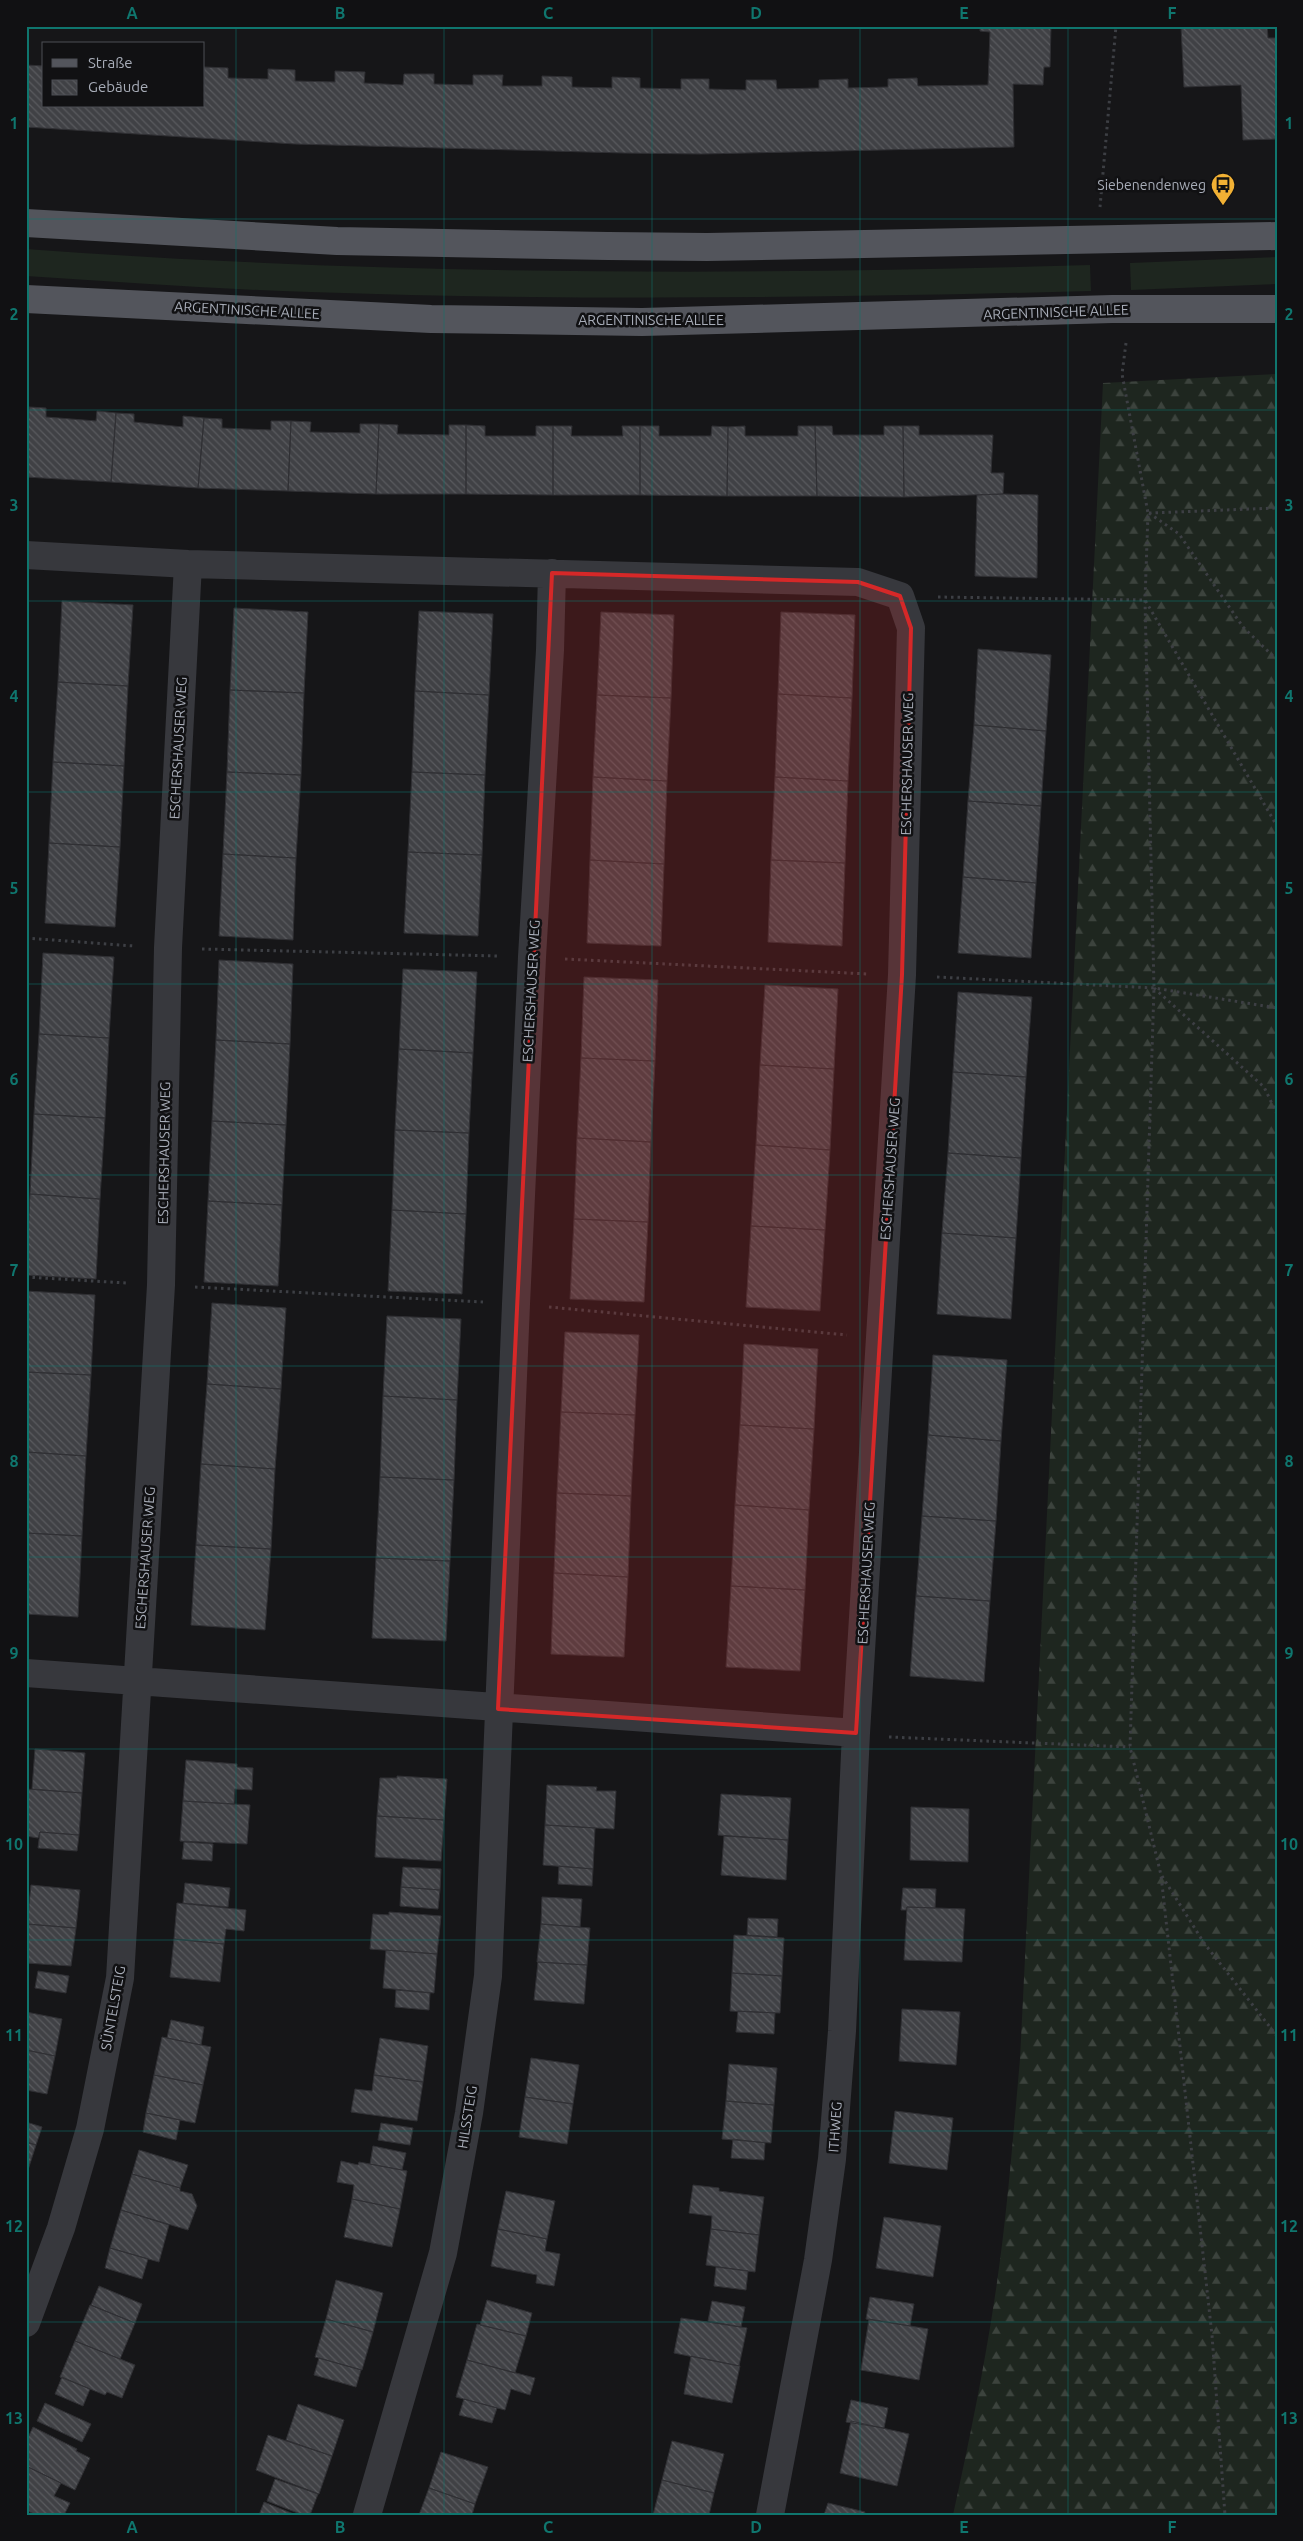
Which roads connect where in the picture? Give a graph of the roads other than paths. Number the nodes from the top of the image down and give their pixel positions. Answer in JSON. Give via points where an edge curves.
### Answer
{"nodes":[{"id":1,"x":26,"y":223,"type":"edge"},
{"id":2,"x":1277,"y":236,"type":"edge"},
{"id":3,"x":26,"y":299,"type":"edge"},
{"id":4,"x":1277,"y":309,"type":"edge"},
{"id":5,"x":26,"y":555,"type":"edge"},
{"id":6,"x":188,"y":564,"type":"junction"},
{"id":7,"x":552,"y":573,"type":"junction"},
{"id":8,"x":26,"y":1673,"type":"edge"},
{"id":9,"x":137,"y":1682,"type":"junction"},
{"id":10,"x":498,"y":1708,"type":"junction"},
{"id":11,"x":856,"y":1733,"type":"junction"},
{"id":12,"x":26,"y":2323,"type":"edge"},
{"id":13,"x":368,"y":2515,"type":"edge"},
{"id":14,"x":770,"y":2515,"type":"edge"}],
"edges":[{"from":1,"to":2,"type":"main road","via":[[337,241],[707,247]]},
{"from":3,"to":4,"type":"main road","name":"ARGENTINISCHE ALLEE","via":[[432,319],[642,322],[1112,309]]},
{"from":5,"to":6,"type":"street"},
{"from":6,"to":7,"type":"street"},
{"from":6,"to":9,"type":"street","name":"ESCHERSHAUSER WEG","via":[[168,948],[162,1286]]},
{"from":7,"to":10,"type":"street","name":"ESCHERSHAUSER WEG"},
{"from":7,"to":11,"type":"street","name":"ESCHERSHAUSER WEG","via":[[858,582],[900,596],[911,628],[902,975]]},
{"from":8,"to":9,"type":"street"},
{"from":9,"to":10,"type":"street"},
{"from":9,"to":12,"type":"street","name":"SÜNTELSTEIG","via":[[120,1978],[90,2129],[61,2228]]},
{"from":10,"to":11,"type":"street"},
{"from":10,"to":13,"type":"street","name":"HILSSTEIG","via":[[488,1976],[469,2113],[443,2253]]},
{"from":11,"to":14,"type":"street","name":"ITHWEG","via":[[842,2031],[832,2159],[818,2260]]}]}
